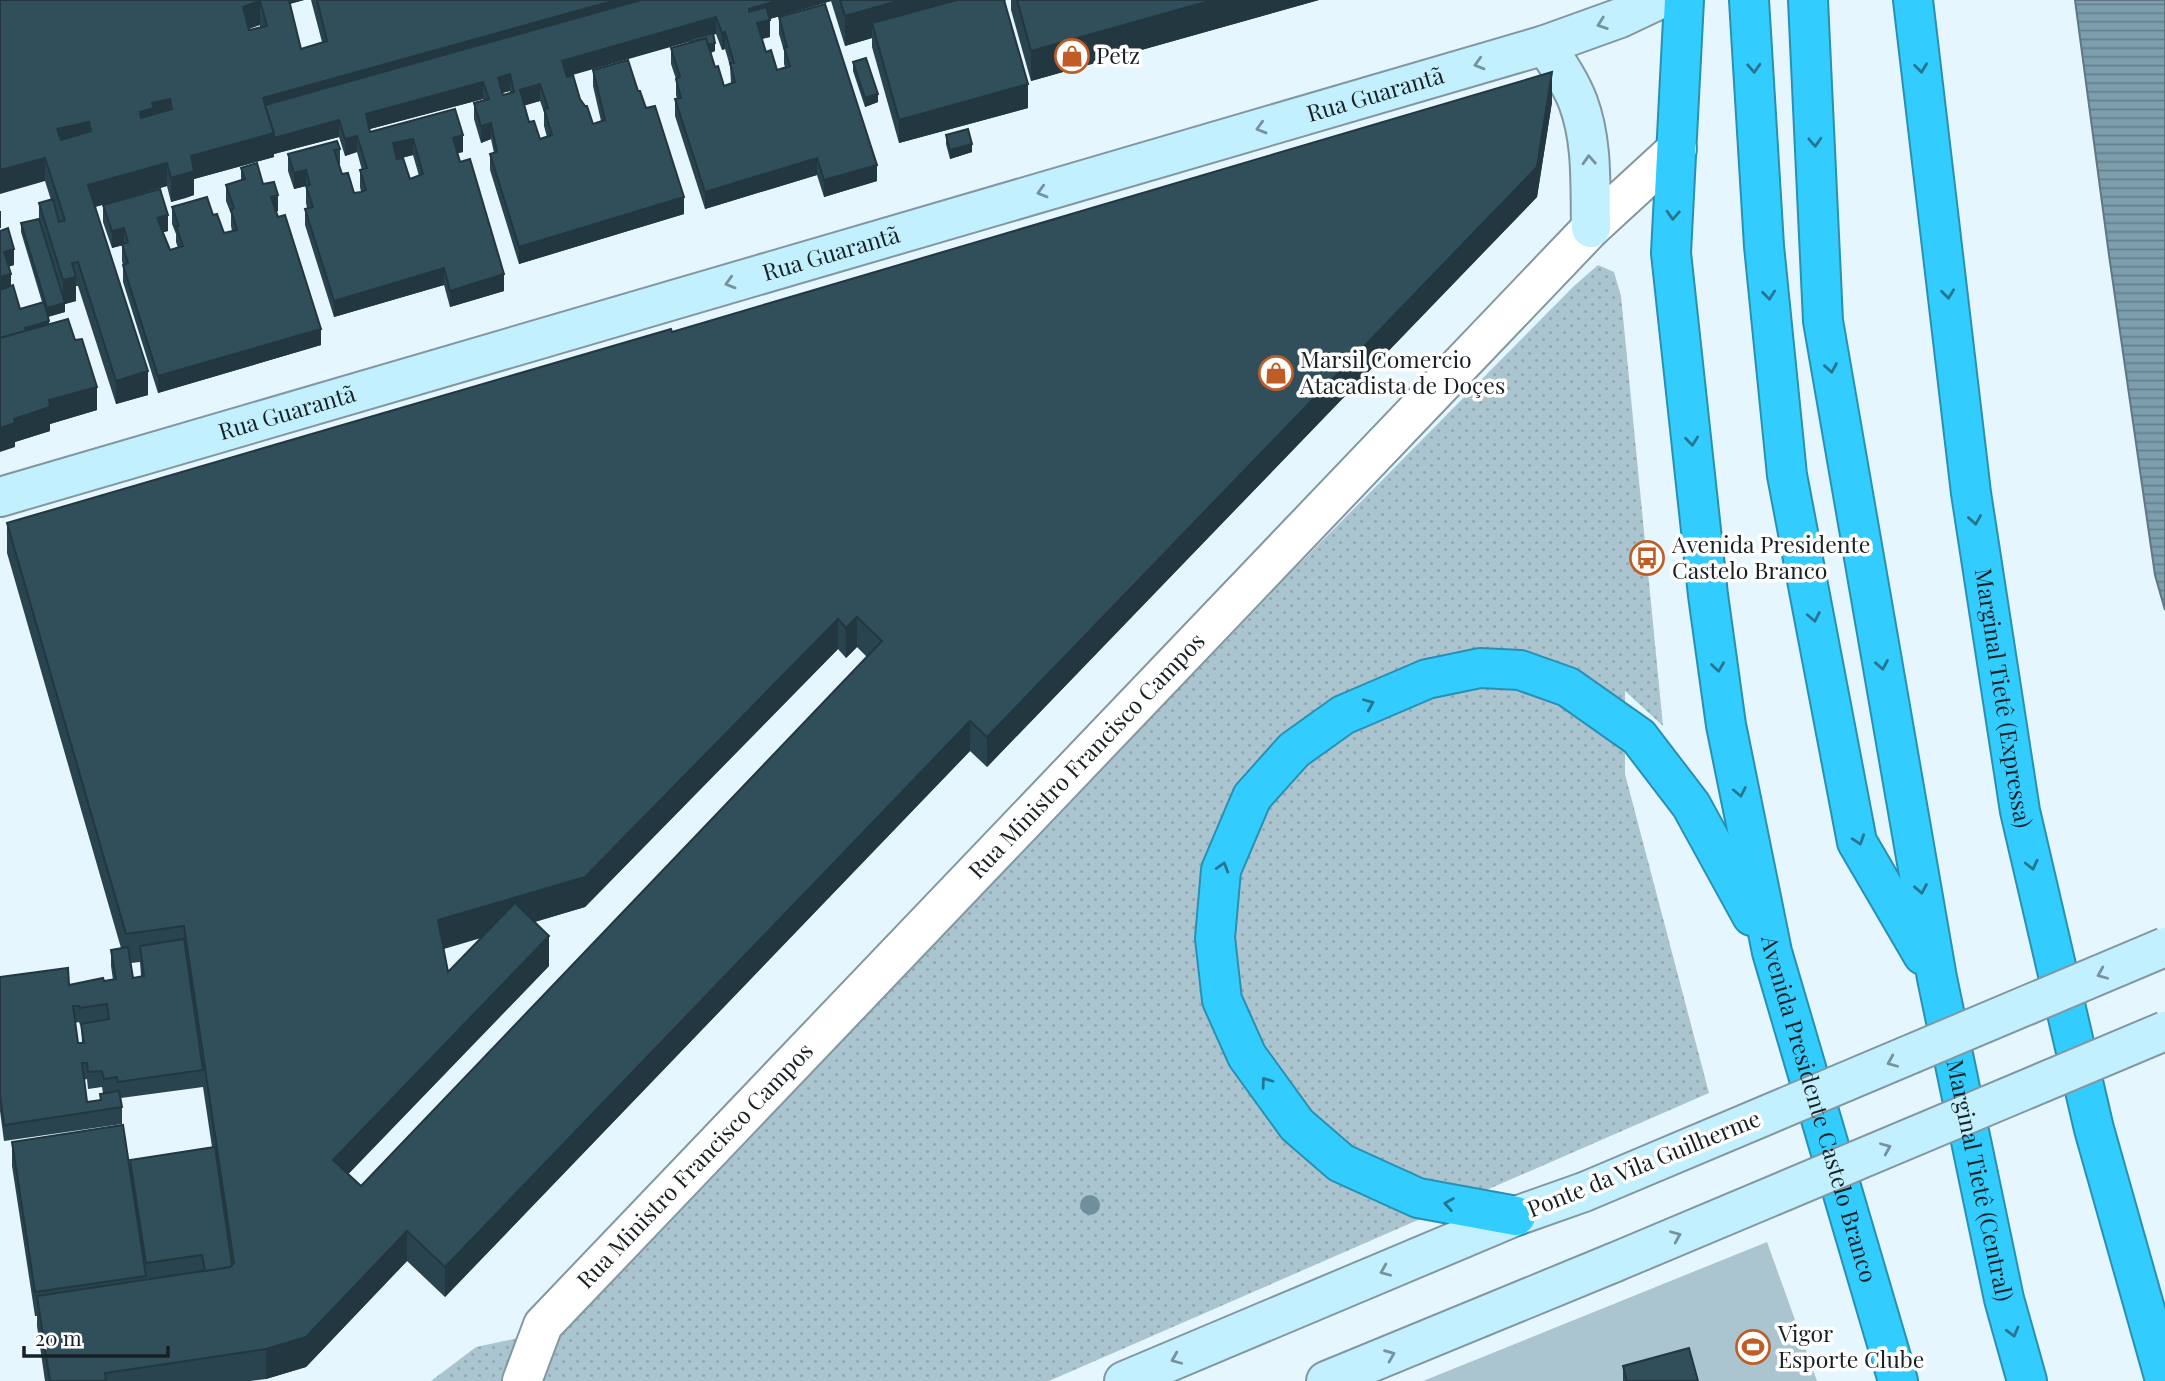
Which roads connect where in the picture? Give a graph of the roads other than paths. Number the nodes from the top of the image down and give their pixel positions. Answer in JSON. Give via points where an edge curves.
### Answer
{"nodes":[{"id":1,"x":1658,"y":0,"type":"edge"},
{"id":2,"x":1684,"y":0,"type":"edge"},
{"id":3,"x":1749,"y":0,"type":"edge"},
{"id":4,"x":1808,"y":0,"type":"edge"},
{"id":5,"x":1913,"y":0,"type":"edge"},
{"id":6,"x":1545,"y":45,"type":"junction"},
{"id":7,"x":1677,"y":149,"type":"junction"},
{"id":8,"x":1591,"y":228,"type":"junction"},
{"id":9,"x":0,"y":497,"type":"edge"},
{"id":10,"x":2165,"y":947,"type":"edge"},
{"id":11,"x":1772,"y":953,"type":"junction"},
{"id":12,"x":1937,"y":978,"type":"junction"},
{"id":13,"x":2165,"y":1031,"type":"edge"},
{"id":14,"x":1516,"y":1216,"type":"junction"},
{"id":15,"x":2165,"y":1380,"type":"edge"},
{"id":16,"x":522,"y":1381,"type":"edge"},
{"id":17,"x":1124,"y":1381,"type":"edge"},
{"id":18,"x":1326,"y":1381,"type":"edge"},
{"id":19,"x":1898,"y":1381,"type":"edge"},
{"id":20,"x":2027,"y":1381,"type":"edge"}],
"edges":[{"from":1,"to":6,"type":"main road","name":"Rua Guarantã","one_way":true},
{"from":2,"to":7,"type":"highway","name":"Avenida Presidente Castelo Branco"},
{"from":3,"to":12,"type":"highway","one_way":true,"via":[[1763,246],[1787,475],[1857,842]]},
{"from":4,"to":12,"type":"highway","name":"Marginal Tietê (Central)","one_way":true,"via":[[1823,321]]},
{"from":5,"to":15,"type":"highway","name":"Marginal Tietê (Expressa)","one_way":true,"via":[[1971,493],[2020,811],[2094,1129]]},
{"from":8,"to":6,"type":"main road","one_way":true,"via":[[1589,155],[1578,103]]},
{"from":6,"to":9,"type":"main road","name":"Rua Guarantã","one_way":true},
{"from":7,"to":8,"type":"street","name":"Rua Ministro Francisco Campos"},
{"from":7,"to":11,"type":"highway","name":"Avenida Presidente Castelo Branco","one_way":true,"via":[[1671,253],[1708,595],[1726,725]]},
{"from":8,"to":16,"type":"street","name":"Rua Ministro Francisco Campos","via":[[542,1325]]},
{"from":10,"to":14,"type":"main road","name":"Ponte da Vila Guilherme","one_way":true,"bridge":true,"via":[[1584,1192]]},
{"from":14,"to":11,"type":"highway","one_way":true,"via":[[1418,1198],[1341,1163],[1297,1125],[1247,1056],[1222,1000],[1215,937],[1221,870],[1252,797],[1294,750],[1343,715],[1427,679],[1480,668],[1520,670],[1568,687],[1639,737],[1692,805]]},
{"from":11,"to":19,"type":"highway","name":"Avenida Presidente Castelo Branco"},
{"from":12,"to":20,"type":"highway","name":"Marginal Tietê (Central)","one_way":true,"via":[[2004,1299]]},
{"from":18,"to":13,"type":"main road","one_way":true,"bridge":true},
{"from":14,"to":17,"type":"main road","name":"Ponte da Vila Guilherme","one_way":true}]}
